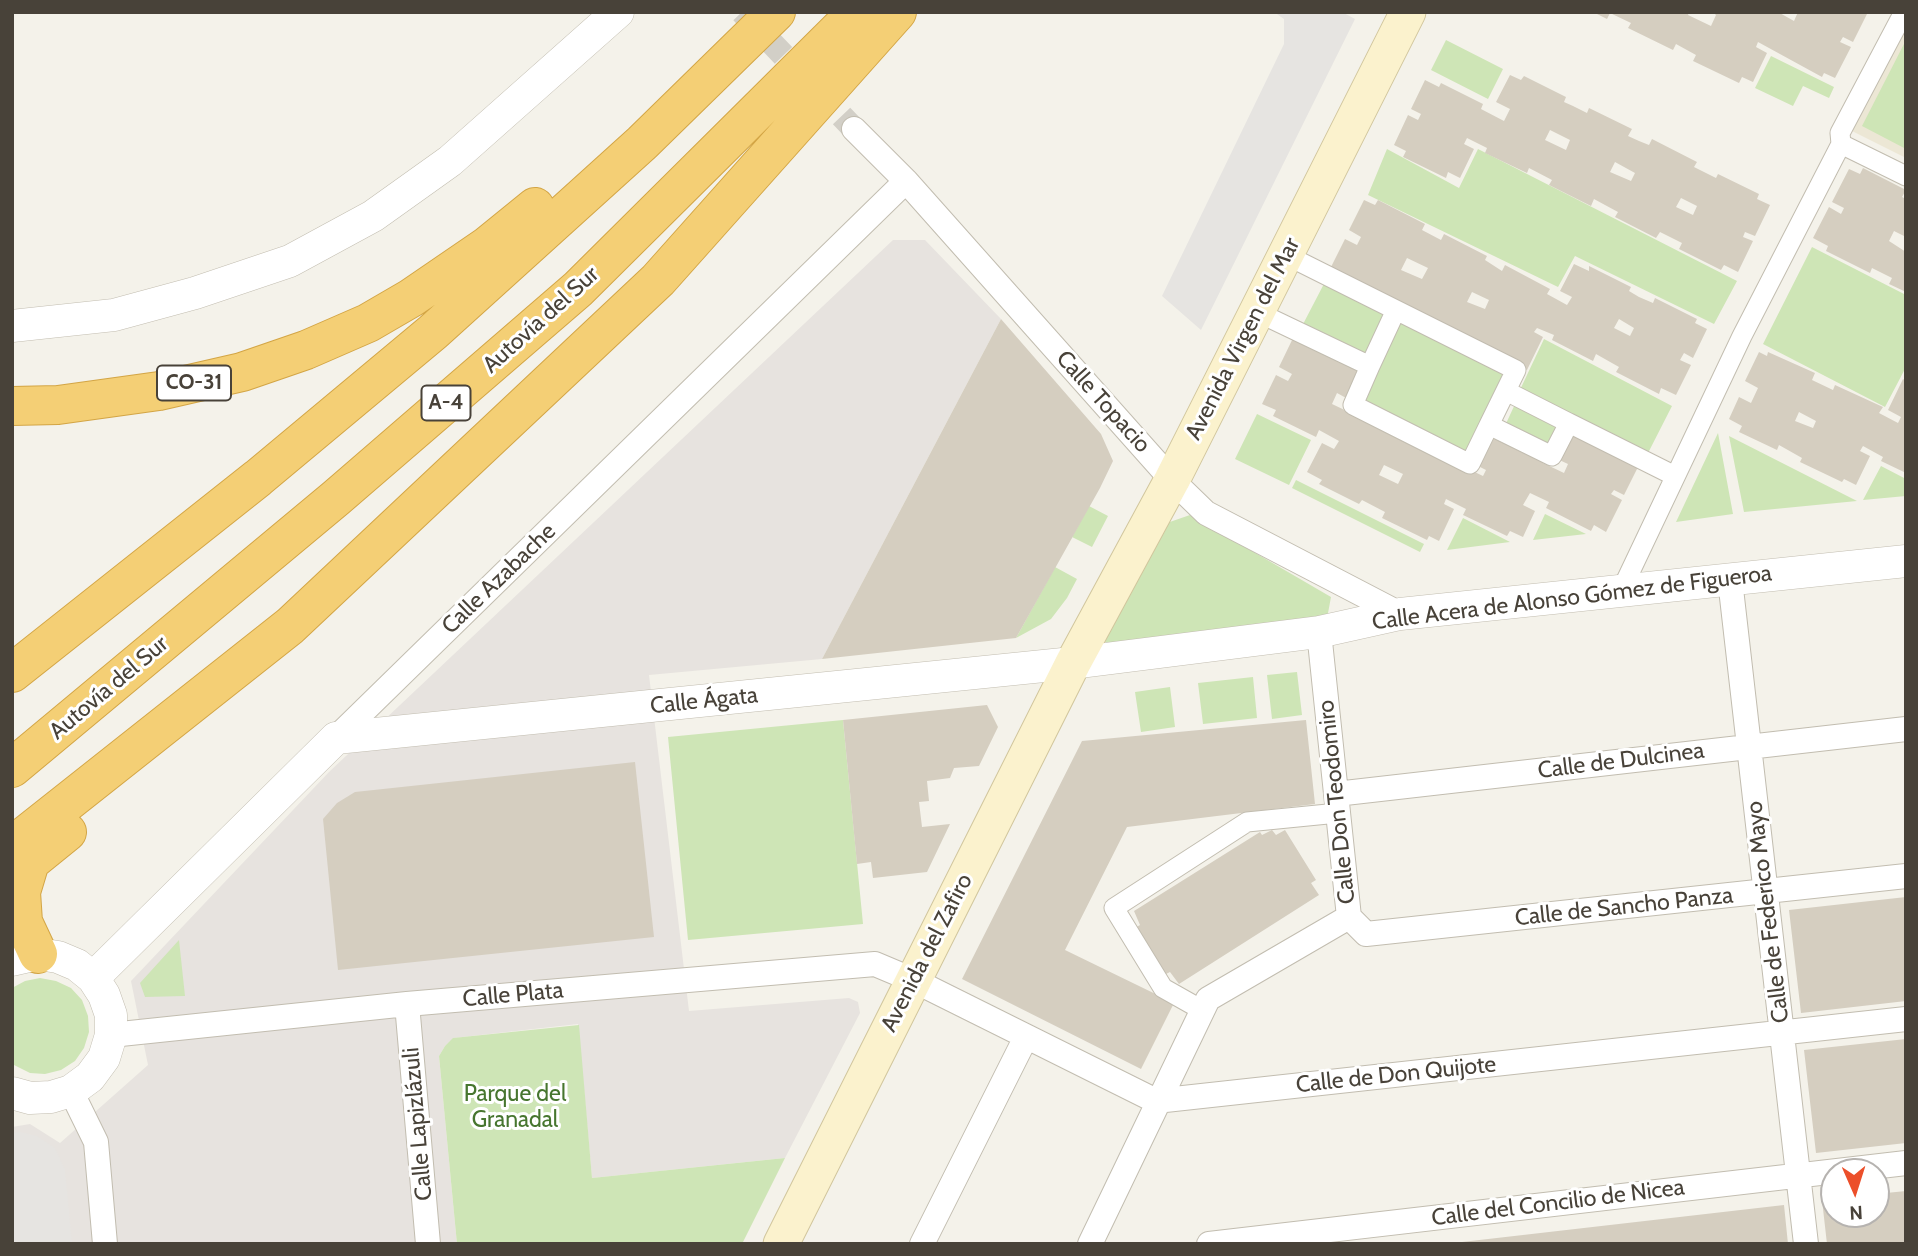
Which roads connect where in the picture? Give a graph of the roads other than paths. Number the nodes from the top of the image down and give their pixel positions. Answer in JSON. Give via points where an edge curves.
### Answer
{"nodes":[{"id":1,"x":618,"y":12,"type":"edge"},
{"id":2,"x":776,"y":12,"type":"edge"},
{"id":3,"x":857,"y":12,"type":"edge"},
{"id":4,"x":897,"y":12,"type":"edge"},
{"id":5,"x":914,"y":12,"type":"edge"},
{"id":6,"x":1408,"y":12,"type":"edge"},
{"id":7,"x":1904,"y":12,"type":"edge"},
{"id":8,"x":854,"y":129,"type":"tunnel mouth"},
{"id":9,"x":642,"y":143,"type":"junction"},
{"id":10,"x":1841,"y":144,"type":"junction"},
{"id":11,"x":1906,"y":176,"type":"edge"},
{"id":12,"x":906,"y":181,"type":"junction"},
{"id":13,"x":1286,"y":255,"type":"junction"},
{"id":14,"x":658,"y":280,"type":"junction"},
{"id":15,"x":1396,"y":310,"type":"junction"},
{"id":16,"x":1257,"y":312,"type":"junction"},
{"id":17,"x":12,"y":326,"type":"edge"},
{"id":18,"x":1370,"y":366,"type":"junction"},
{"id":19,"x":1506,"y":391,"type":"junction"},
{"id":20,"x":12,"y":406,"type":"edge"},
{"id":21,"x":1569,"y":423,"type":"junction"},
{"id":22,"x":1489,"y":425,"type":"junction"},
{"id":23,"x":1675,"y":476,"type":"junction"},
{"id":24,"x":1172,"y":480,"type":"junction"},
{"id":25,"x":1906,"y":561,"type":"edge"},
{"id":26,"x":1730,"y":580,"type":"junction"},
{"id":27,"x":1621,"y":591,"type":"junction"},
{"id":28,"x":1400,"y":614,"type":"junction"},
{"id":29,"x":289,"y":626,"type":"junction"},
{"id":30,"x":1319,"y":632,"type":"junction"},
{"id":31,"x":1073,"y":663,"type":"junction"},
{"id":32,"x":12,"y":673,"type":"edge"},
{"id":33,"x":1906,"y":729,"type":"edge"},
{"id":34,"x":336,"y":738,"type":"junction"},
{"id":35,"x":1749,"y":747,"type":"junction"},
{"id":36,"x":12,"y":768,"type":"edge"},
{"id":37,"x":1337,"y":804,"type":"junction"},
{"id":38,"x":12,"y":846,"type":"edge"},
{"id":39,"x":1906,"y":876,"type":"edge"},
{"id":40,"x":1765,"y":892,"type":"junction"},
{"id":41,"x":1349,"y":917,"type":"junction"},
{"id":42,"x":25,"y":957,"type":"edge"},
{"id":43,"x":93,"y":978,"type":"junction"},
{"id":44,"x":913,"y":980,"type":"junction"},
{"id":45,"x":407,"y":1004,"type":"junction"},
{"id":46,"x":1202,"y":1010,"type":"junction"},
{"id":47,"x":1906,"y":1019,"type":"edge"},
{"id":48,"x":1783,"y":1034,"type":"junction"},
{"id":49,"x":111,"y":1035,"type":"junction"},
{"id":50,"x":1026,"y":1037,"type":"junction"},
{"id":51,"x":71,"y":1091,"type":"junction"},
{"id":52,"x":12,"y":1093,"type":"edge"},
{"id":53,"x":1156,"y":1101,"type":"junction"},
{"id":54,"x":1906,"y":1163,"type":"edge"},
{"id":55,"x":1797,"y":1176,"type":"junction"},
{"id":56,"x":105,"y":1244,"type":"edge"},
{"id":57,"x":428,"y":1244,"type":"edge"},
{"id":58,"x":781,"y":1244,"type":"edge"},
{"id":59,"x":922,"y":1244,"type":"edge"},
{"id":60,"x":1090,"y":1244,"type":"edge"},
{"id":61,"x":1209,"y":1244,"type":"edge"},
{"id":62,"x":1806,"y":1244,"type":"edge"}],
"edges":[{"from":1,"to":17,"type":"street","via":[[450,161],[373,216],[290,261],[114,315]]},
{"from":2,"to":9,"type":"highway","number":"A-4"},
{"from":3,"to":36,"type":"highway","name":"Autovía del Sur","number":"A-4","via":[[578,289],[326,507]]},
{"from":4,"to":14,"type":"highway"},
{"from":5,"to":14,"type":"highway"},
{"from":6,"to":13,"type":"main road","name":"Avenida Virgen del Mar"},
{"from":7,"to":10,"type":"street","via":[[1840,132]]},
{"from":8,"to":12,"type":"street","name":"Calle Topacio"},
{"from":9,"to":20,"type":"highway","number":"CO-31","via":[[577,172],[487,246],[368,323],[306,351],[159,391],[58,405]]},
{"from":9,"to":32,"type":"highway","number":"A-4","via":[[433,332]]},
{"from":10,"to":11,"type":"street"},
{"from":10,"to":23,"type":"street"},
{"from":12,"to":24,"type":"street","name":"Calle Topacio"},
{"from":12,"to":34,"type":"street","name":"Calle Azabache"},
{"from":13,"to":15,"type":"street"},
{"from":13,"to":16,"type":"main road","name":"Avenida Virgen del Mar"},
{"from":14,"to":29,"type":"highway"},
{"from":15,"to":18,"type":"street"},
{"from":15,"to":19,"type":"street","via":[[1516,370]]},
{"from":16,"to":18,"type":"street"},
{"from":16,"to":24,"type":"main road","name":"Avenida Virgen del Mar"},
{"from":18,"to":22,"type":"street","via":[[1353,405],[1470,464]]},
{"from":19,"to":21,"type":"street"},
{"from":19,"to":22,"type":"street"},
{"from":21,"to":22,"type":"street","via":[[1552,456]]},
{"from":21,"to":23,"type":"street"},
{"from":23,"to":27,"type":"street"},
{"from":24,"to":28,"type":"street","name":"Calle Topacio","via":[[1206,513]]},
{"from":24,"to":31,"type":"main road","name":"Avenida Virgen del Mar"},
{"from":25,"to":26,"type":"street","name":"Calle Acera de Alonso Gómez de Figueroa"},
{"from":26,"to":27,"type":"street","name":"Calle Acera de Alonso Gómez de Figueroa"},
{"from":26,"to":35,"type":"street","name":"Calle de Federico Mayo"},
{"from":27,"to":28,"type":"street","name":"Calle Acera de Alonso Gómez de Figueroa"},
{"from":28,"to":30,"type":"street","name":"Calle Acera de Alonso Gómez de Figueroa"},
{"from":29,"to":38,"type":"highway"},
{"from":29,"to":42,"type":"highway","via":[[127,782],[30,862],[21,892]]},
{"from":30,"to":31,"type":"street","name":"Calle Acera de Alonso Gómez de Figueroa"},
{"from":30,"to":37,"type":"street","name":"Calle Don Teodomiro"},
{"from":31,"to":34,"type":"street","name":"Calle Ágata"},
{"from":31,"to":44,"type":"main road","name":"Avenida del Zafiro"},
{"from":33,"to":35,"type":"street","name":"Calle de Dulcinea"},
{"from":34,"to":43,"type":"street","name":"Calle Azabache"},
{"from":35,"to":37,"type":"street","name":"Calle de Dulcinea"},
{"from":35,"to":40,"type":"street","name":"Calle de Federico Mayo"},
{"from":37,"to":41,"type":"street","name":"Calle Don Teodomiro"},
{"from":37,"to":46,"type":"street","via":[[1247,822],[1114,908],[1163,988]]},
{"from":39,"to":40,"type":"street","name":"Calle de Sancho Panza"},
{"from":40,"to":41,"type":"street","name":"Calle de Sancho Panza","via":[[1366,934]]},
{"from":40,"to":48,"type":"street","name":"Calle de Federico Mayo"},
{"from":41,"to":46,"type":"street","name":"Calle Don Teodomiro","via":[[1208,999]]},
{"from":42,"to":43,"type":"street","via":[[58,957]]},
{"from":43,"to":49,"type":"street","via":[[107,1005]]},
{"from":44,"to":45,"type":"street","name":"Calle Plata","via":[[875,964]]},
{"from":44,"to":50,"type":"street"},
{"from":44,"to":58,"type":"main road","name":"Avenida del Zafiro"},
{"from":45,"to":49,"type":"street","name":"Calle Plata"},
{"from":45,"to":57,"type":"street","name":"Calle Lapizlázuli"},
{"from":46,"to":53,"type":"street","name":"Calle Don Teodomiro"},
{"from":47,"to":48,"type":"street","name":"Calle de Don Quijote"},
{"from":48,"to":53,"type":"street","name":"Calle de Don Quijote"},
{"from":48,"to":55,"type":"street","name":"Calle de Federico Mayo"},
{"from":49,"to":51,"type":"street","via":[[104,1058],[90,1077]]},
{"from":50,"to":53,"type":"street"},
{"from":50,"to":59,"type":"street"},
{"from":51,"to":52,"type":"street","via":[[51,1097]]},
{"from":51,"to":56,"type":"street","via":[[96,1142]]},
{"from":53,"to":60,"type":"street","name":"Calle Don Teodomiro"},
{"from":54,"to":55,"type":"street","name":"Calle del Concilio de Nicea"},
{"from":55,"to":61,"type":"street","name":"Calle del Concilio de Nicea"},
{"from":55,"to":62,"type":"street","name":"Calle de Federico Mayo"}]}
